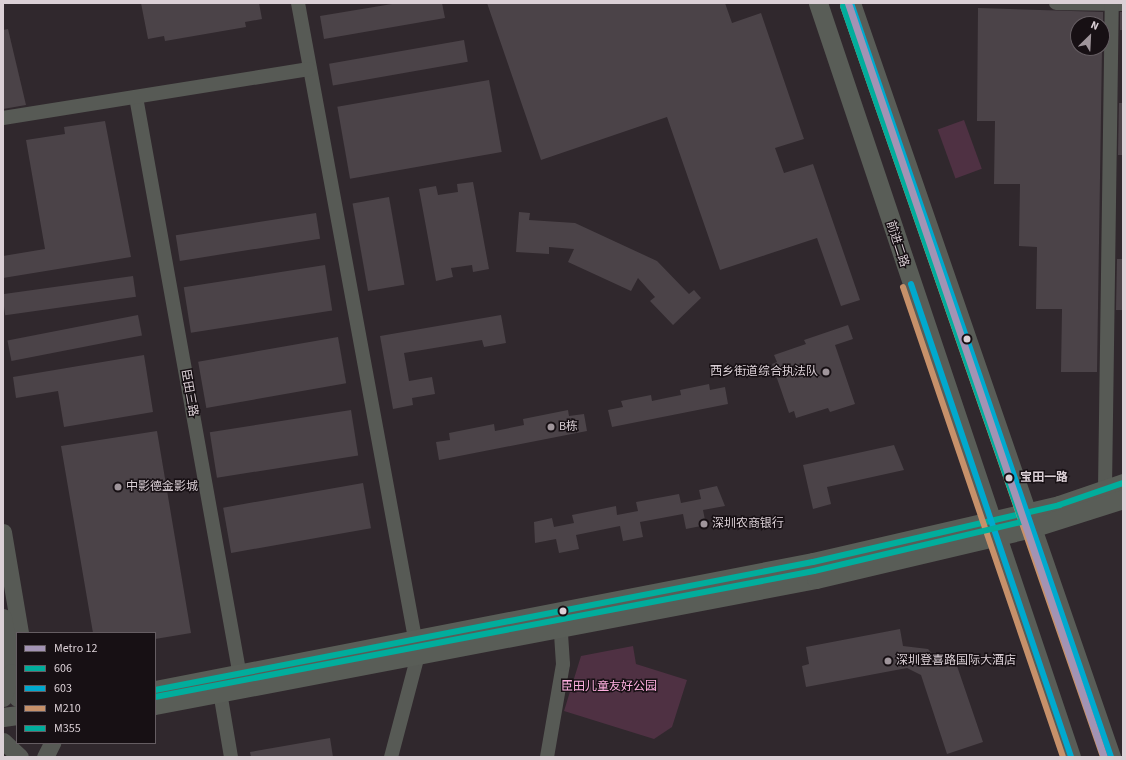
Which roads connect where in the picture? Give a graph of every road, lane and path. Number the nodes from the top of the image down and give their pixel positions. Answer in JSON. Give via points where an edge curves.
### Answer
{"nodes":[{"id":1,"x":298,"y":3,"type":"edge"},
{"id":2,"x":818,"y":3,"type":"edge"},
{"id":3,"x":851,"y":3,"type":"edge"},
{"id":4,"x":1056,"y":3,"type":"edge"},
{"id":5,"x":1117,"y":4,"type":"edge"},
{"id":6,"x":309,"y":70,"type":"junction"},
{"id":7,"x":136,"y":97,"type":"junction"},
{"id":8,"x":3,"y":118,"type":"edge"},
{"id":9,"x":1123,"y":483,"type":"edge"},
{"id":10,"x":1105,"y":489,"type":"junction"},
{"id":11,"x":1123,"y":499,"type":"edge"},
{"id":12,"x":1029,"y":520,"type":"junction"},
{"id":13,"x":992,"y":529,"type":"junction"},
{"id":14,"x":3,"y":532,"type":"edge"},
{"id":15,"x":7,"y":579,"type":"edge"},
{"id":16,"x":3,"y":617,"type":"edge"},
{"id":17,"x":560,"y":620,"type":"junction"},
{"id":18,"x":20,"y":632,"type":"edge"},
{"id":19,"x":417,"y":647,"type":"junction"},
{"id":20,"x":11,"y":666,"type":"junction"},
{"id":21,"x":241,"y":681,"type":"junction"},
{"id":22,"x":156,"y":690,"type":"edge"},
{"id":23,"x":220,"y":692,"type":"junction"},
{"id":24,"x":16,"y":693,"type":"edge"},
{"id":25,"x":3,"y":698,"type":"edge"},
{"id":26,"x":156,"y":705,"type":"edge"},
{"id":27,"x":16,"y":715,"type":"edge"},
{"id":28,"x":3,"y":717,"type":"edge"},
{"id":29,"x":16,"y":727,"type":"edge"},
{"id":30,"x":3,"y":728,"type":"edge"},
{"id":31,"x":3,"y":741,"type":"edge"},
{"id":32,"x":25,"y":744,"type":"edge"},
{"id":33,"x":40,"y":744,"type":"edge"},
{"id":34,"x":52,"y":744,"type":"edge"},
{"id":35,"x":20,"y":757,"type":"edge"},
{"id":36,"x":25,"y":757,"type":"edge"},
{"id":37,"x":41,"y":757,"type":"edge"},
{"id":38,"x":45,"y":757,"type":"edge"},
{"id":39,"x":231,"y":757,"type":"edge"},
{"id":40,"x":391,"y":757,"type":"edge"},
{"id":41,"x":547,"y":757,"type":"edge"},
{"id":42,"x":1072,"y":757,"type":"edge"},
{"id":43,"x":1111,"y":757,"type":"edge"}],
"edges":[{"from":1,"to":6,"type":"street"},
{"from":2,"to":13,"type":"main road","name":"前进二路"},
{"from":3,"to":12,"type":"main road"},
{"from":4,"to":5,"type":"street"},
{"from":5,"to":10,"type":"street"},
{"from":6,"to":7,"type":"street"},
{"from":6,"to":19,"type":"street"},
{"from":7,"to":8,"type":"street"},
{"from":7,"to":21,"type":"street","name":"臣田三路"},
{"from":9,"to":10,"type":"main road"},
{"from":10,"to":12,"type":"main road"},
{"from":11,"to":12,"type":"main road"},
{"from":12,"to":13,"type":"main road"},
{"from":12,"to":43,"type":"main road"},
{"from":13,"to":17,"type":"main road","via":[[814,562]]},
{"from":13,"to":42,"type":"main road","name":"前进二路"},
{"from":14,"to":15,"type":"street"},
{"from":15,"to":18,"type":"street"},
{"from":16,"to":20,"type":"street"},
{"from":17,"to":19,"type":"main road"},
{"from":17,"to":41,"type":"street","via":[[563,664]]},
{"from":19,"to":21,"type":"main road"},
{"from":19,"to":40,"type":"street"},
{"from":20,"to":24,"type":"street"},
{"from":20,"to":25,"type":"street"},
{"from":21,"to":22,"type":"main road"},
{"from":21,"to":23,"type":"main road"},
{"from":23,"to":26,"type":"main road"},
{"from":23,"to":39,"type":"street"},
{"from":27,"to":28,"type":"main road"},
{"from":29,"to":30,"type":"main road"},
{"from":31,"to":35,"type":"street"},
{"from":32,"to":36,"type":"street"},
{"from":33,"to":37,"type":"street"},
{"from":34,"to":38,"type":"street"}]}
